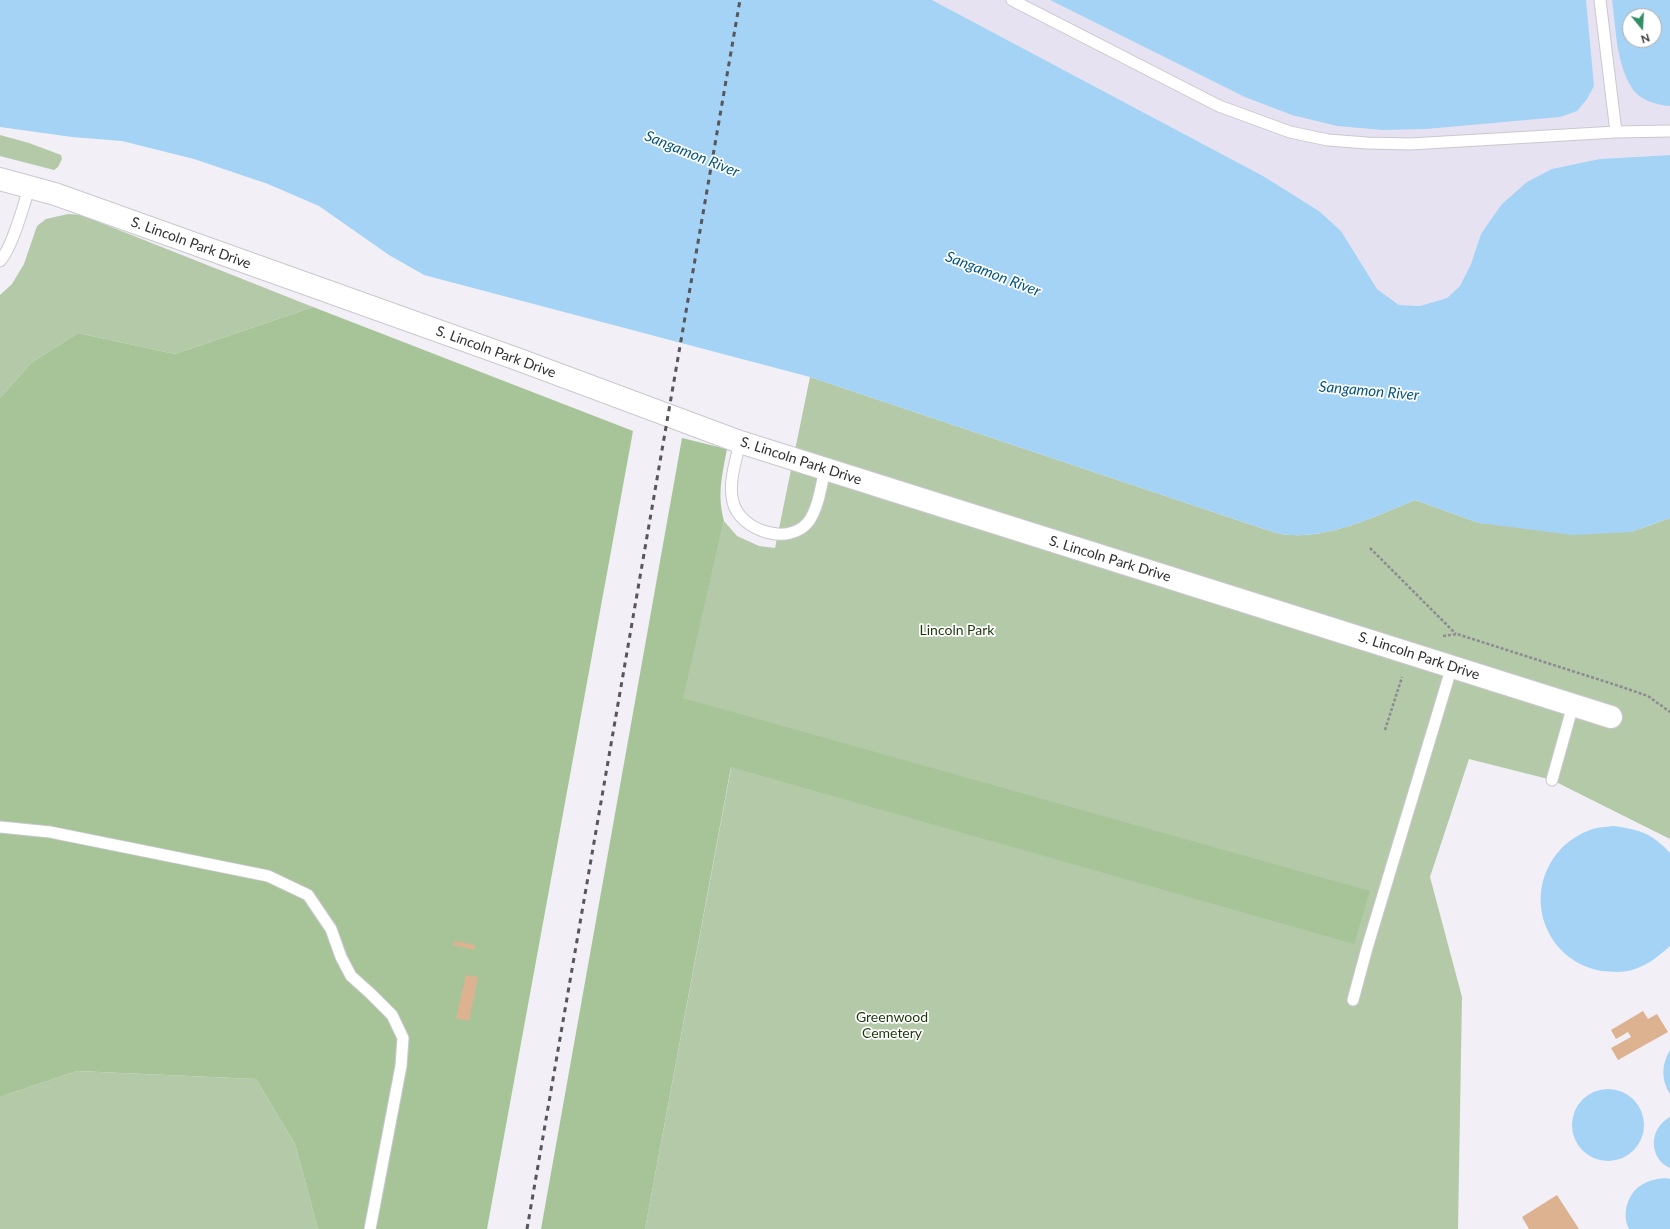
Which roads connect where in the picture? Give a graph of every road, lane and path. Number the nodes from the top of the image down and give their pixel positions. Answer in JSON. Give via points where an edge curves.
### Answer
{"nodes":[{"id":1,"x":1012,"y":0,"type":"edge"},
{"id":2,"x":1600,"y":0,"type":"edge"},
{"id":3,"x":1670,"y":131,"type":"edge"},
{"id":4,"x":1616,"y":132,"type":"junction"},
{"id":5,"x":0,"y":179,"type":"edge"},
{"id":6,"x":30,"y":186,"type":"junction"},
{"id":7,"x":0,"y":261,"type":"edge"},
{"id":8,"x":740,"y":442,"type":"junction"},
{"id":9,"x":825,"y":469,"type":"junction"},
{"id":10,"x":1370,"y":548,"type":"dead end"},
{"id":11,"x":1457,"y":634,"type":"junction"},
{"id":12,"x":1413,"y":654,"type":"junction"},
{"id":13,"x":1452,"y":666,"type":"junction"},
{"id":14,"x":1573,"y":705,"type":"junction"},
{"id":15,"x":1670,"y":712,"type":"edge"},
{"id":16,"x":1611,"y":717,"type":"dead end"},
{"id":17,"x":1385,"y":730,"type":"dead end"},
{"id":18,"x":1552,"y":780,"type":"dead end"},
{"id":19,"x":0,"y":827,"type":"edge"},
{"id":20,"x":1353,"y":1000,"type":"dead end"},
{"id":21,"x":370,"y":1229,"type":"edge"}],
"edges":[{"from":1,"to":4,"type":"lane","via":[[1219,106],[1290,132],[1336,141],[1410,144]]},
{"from":2,"to":4,"type":"lane"},
{"from":3,"to":4,"type":"lane"},
{"from":5,"to":6,"type":"street","name":"S. Lincoln Park Drive"},
{"from":6,"to":7,"type":"lane","via":[[4,257]]},
{"from":6,"to":8,"type":"street","name":"S. Lincoln Park Drive","via":[[517,359]]},
{"from":8,"to":9,"type":"street","name":"S. Lincoln Park Drive"},
{"from":8,"to":9,"type":"lane","via":[[731,489],[733,503],[738,514],[749,525],[764,531],[785,535],[797,532],[808,522],[816,509]]},
{"from":9,"to":12,"type":"street","name":"S. Lincoln Park Drive"},
{"from":10,"to":11,"type":"path"},
{"from":11,"to":12,"type":"path","via":[[1434,639]]},
{"from":11,"to":15,"type":"path","via":[[1648,696]]},
{"from":12,"to":13,"type":"street","name":"S. Lincoln Park Drive"},
{"from":12,"to":17,"type":"path"},
{"from":13,"to":14,"type":"street","name":"S. Lincoln Park Drive"},
{"from":13,"to":20,"type":"lane"},
{"from":14,"to":16,"type":"street","name":"S. Lincoln Park Drive"},
{"from":14,"to":18,"type":"lane"},
{"from":19,"to":21,"type":"lane","via":[[50,832],[268,876],[308,895],[331,929],[351,976],[392,1015],[403,1038],[401,1066]]}]}
